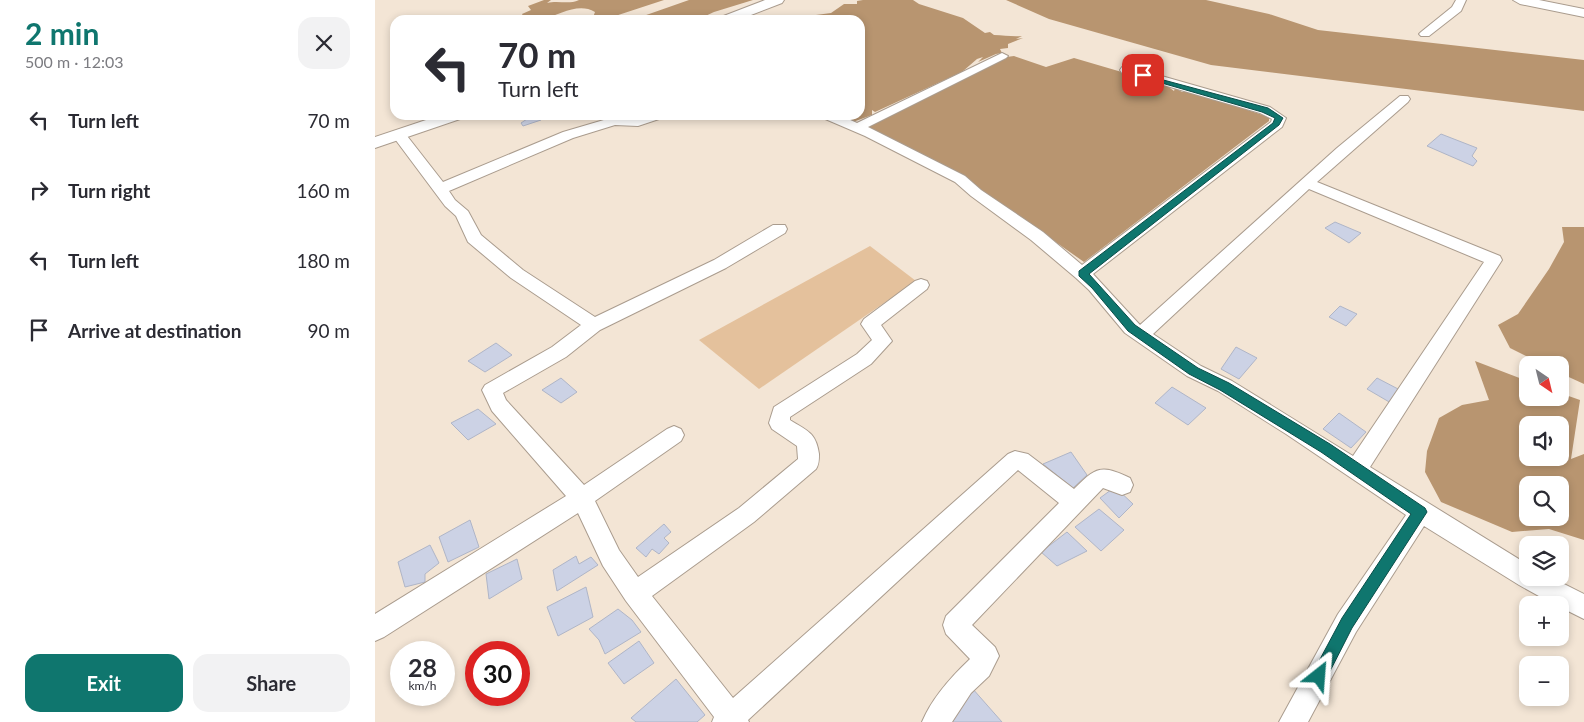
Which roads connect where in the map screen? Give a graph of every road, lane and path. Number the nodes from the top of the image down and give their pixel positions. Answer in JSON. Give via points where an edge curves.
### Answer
{"nodes":[{"id":1,"x":777,"y":0,"type":"edge"},
{"id":2,"x":1461,"y":0,"type":"edge"},
{"id":3,"x":1520,"y":0,"type":"edge"},
{"id":4,"x":1584,"y":13,"type":"edge"},
{"id":5,"x":739,"y":15,"type":"edge"},
{"id":6,"x":1425,"y":34,"type":"dead end"},
{"id":7,"x":1002,"y":56,"type":"dead end"},
{"id":8,"x":1126,"y":70,"type":"dead end"},
{"id":9,"x":1404,"y":99,"type":"dead end"},
{"id":10,"x":442,"y":120,"type":"edge"},
{"id":11,"x":644,"y":120,"type":"edge"},
{"id":12,"x":839,"y":120,"type":"edge"},
{"id":13,"x":856,"y":128,"type":"junction"},
{"id":14,"x":399,"y":135,"type":"junction"},
{"id":15,"x":375,"y":143,"type":"edge"},
{"id":16,"x":1307,"y":183,"type":"junction"},
{"id":17,"x":440,"y":188,"type":"junction"},
{"id":18,"x":779,"y":229,"type":"dead end"},
{"id":19,"x":1082,"y":274,"type":"junction"},
{"id":20,"x":921,"y":285,"type":"dead end"},
{"id":21,"x":594,"y":325,"type":"junction"},
{"id":22,"x":1141,"y":334,"type":"junction"},
{"id":23,"x":674,"y":435,"type":"dead end"},
{"id":24,"x":1357,"y":470,"type":"junction"},
{"id":25,"x":1122,"y":485,"type":"dead end"},
{"id":26,"x":582,"y":498,"type":"junction"},
{"id":27,"x":1075,"y":502,"type":"junction"},
{"id":28,"x":1420,"y":512,"type":"junction"},
{"id":29,"x":1519,"y":572,"type":"edge"},
{"id":30,"x":1545,"y":586,"type":"edge"},
{"id":31,"x":635,"y":593,"type":"junction"},
{"id":32,"x":1584,"y":607,"type":"edge"},
{"id":33,"x":375,"y":628,"type":"edge"},
{"id":34,"x":731,"y":721,"type":"edge"},
{"id":35,"x":936,"y":722,"type":"edge"},
{"id":36,"x":1293,"y":722,"type":"edge"}],
"edges":[{"from":1,"to":5,"type":"main road"},
{"from":2,"to":6,"type":"street","via":[[1457,9]]},
{"from":3,"to":4,"type":"main road"},
{"from":7,"to":13,"type":"street"},
{"from":8,"to":19,"type":"street","via":[[1265,110],[1279,118],[1277,124]]},
{"from":9,"to":16,"type":"street"},
{"from":10,"to":14,"type":"main road"},
{"from":11,"to":17,"type":"street","via":[[613,121],[547,143]]},
{"from":12,"to":13,"type":"street"},
{"from":13,"to":19,"type":"street","via":[[960,179]]},
{"from":14,"to":15,"type":"main road"},
{"from":14,"to":17,"type":"street"},
{"from":16,"to":22,"type":"street"},
{"from":16,"to":24,"type":"street","via":[[1494,260]]},
{"from":17,"to":21,"type":"street","via":[[463,214],[474,238],[491,254]]},
{"from":18,"to":21,"type":"street","via":[[720,264]]},
{"from":19,"to":22,"type":"street","via":[[1131,328]]},
{"from":20,"to":31,"type":"street","via":[[870,324],[883,341],[864,359],[781,413],[779,423],[807,442],[809,463],[780,490]]},
{"from":21,"to":26,"type":"street","via":[[559,352],[492,390],[499,405]]},
{"from":22,"to":24,"type":"street","via":[[1193,371],[1225,386]]},
{"from":23,"to":26,"type":"street"},
{"from":24,"to":28,"type":"street"},
{"from":25,"to":27,"type":"street","via":[[1108,478],[1098,479]]},
{"from":26,"to":31,"type":"street","via":[[611,558]]},
{"from":26,"to":33,"type":"street"},
{"from":27,"to":34,"type":"street","via":[[1021,460],[1015,460]]},
{"from":27,"to":35,"type":"street","via":[[955,625],[986,656]]},
{"from":28,"to":29,"type":"street"},
{"from":28,"to":36,"type":"street","via":[[1347,623]]},
{"from":30,"to":32,"type":"street"},
{"from":31,"to":34,"type":"street"}]}
